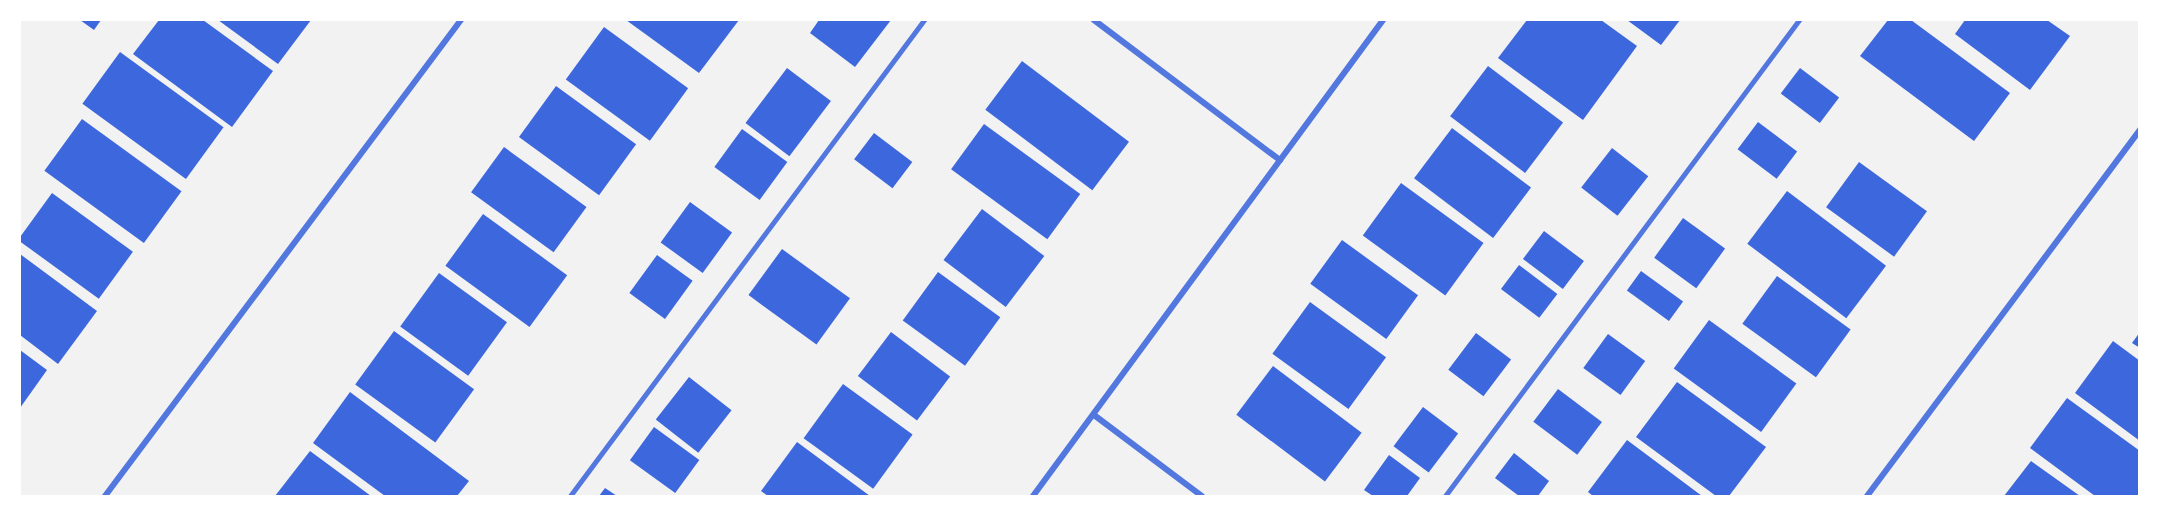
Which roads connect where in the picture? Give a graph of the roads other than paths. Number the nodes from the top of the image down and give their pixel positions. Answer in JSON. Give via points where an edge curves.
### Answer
{"nodes":[{"id":1,"x":461,"y":20,"type":"edge"},
{"id":2,"x":924,"y":20,"type":"edge"},
{"id":3,"x":1094,"y":20,"type":"edge"},
{"id":4,"x":1383,"y":20,"type":"edge"},
{"id":5,"x":1799,"y":20,"type":"edge"},
{"id":6,"x":2139,"y":130,"type":"edge"},
{"id":7,"x":1280,"y":160,"type":"junction"},
{"id":8,"x":1094,"y":415,"type":"junction"},
{"id":9,"x":105,"y":496,"type":"edge"},
{"id":10,"x":570,"y":496,"type":"edge"},
{"id":11,"x":1033,"y":496,"type":"edge"},
{"id":12,"x":1202,"y":496,"type":"edge"},
{"id":13,"x":1444,"y":496,"type":"edge"},
{"id":14,"x":1867,"y":496,"type":"edge"}],
"edges":[{"from":1,"to":9,"type":"street"},
{"from":2,"to":10,"type":"lane"},
{"from":3,"to":7,"type":"street"},
{"from":4,"to":7,"type":"street"},
{"from":5,"to":13,"type":"lane"},
{"from":6,"to":14,"type":"street"},
{"from":7,"to":8,"type":"street"},
{"from":8,"to":11,"type":"street"},
{"from":8,"to":12,"type":"street"}]}
